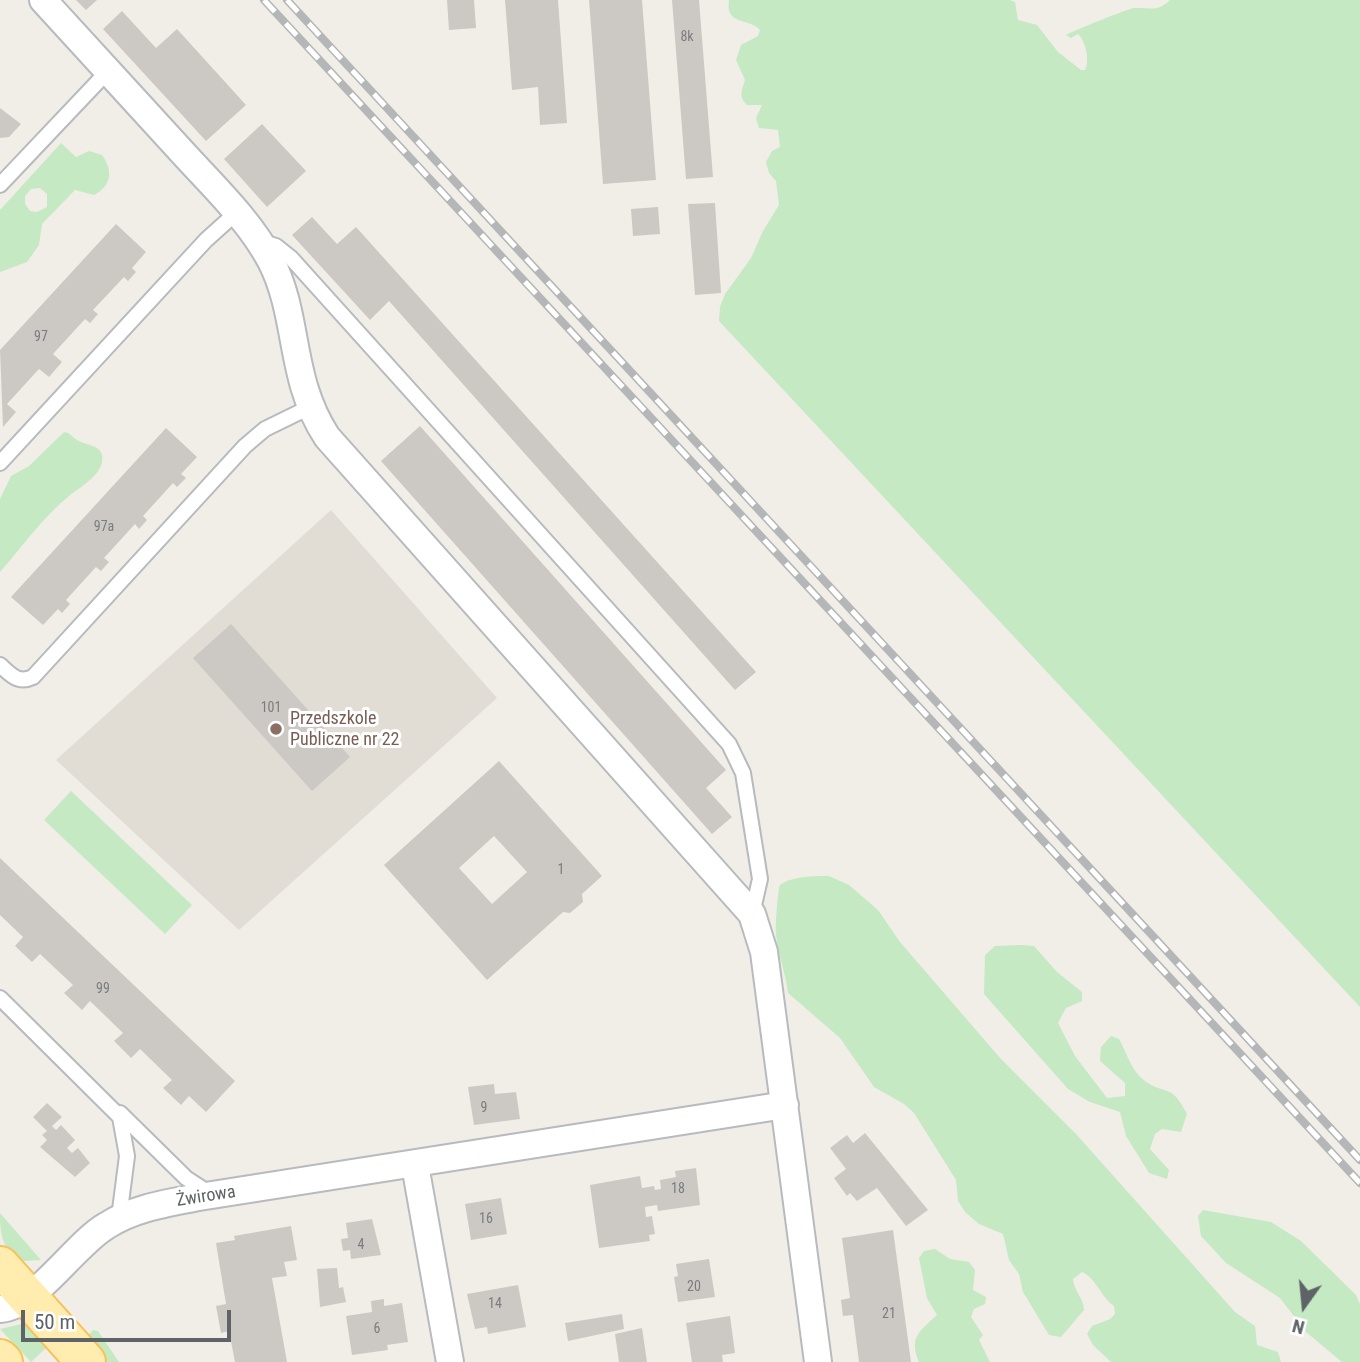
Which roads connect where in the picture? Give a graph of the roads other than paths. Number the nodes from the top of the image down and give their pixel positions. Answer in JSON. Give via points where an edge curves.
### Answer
{"nodes":[{"id":1,"x":43,"y":0,"type":"edge"},
{"id":2,"x":108,"y":71,"type":"junction"},
{"id":3,"x":0,"y":186,"type":"edge"},
{"id":4,"x":236,"y":213,"type":"junction"},
{"id":5,"x":258,"y":240,"type":"junction"},
{"id":6,"x":310,"y":407,"type":"junction"},
{"id":7,"x":0,"y":463,"type":"edge"},
{"id":8,"x":0,"y":665,"type":"edge"},
{"id":9,"x":752,"y":914,"type":"junction"},
{"id":10,"x":0,"y":998,"type":"edge"},
{"id":11,"x":111,"y":1105,"type":"junction"},
{"id":12,"x":785,"y":1105,"type":"junction"},
{"id":13,"x":415,"y":1165,"type":"junction"},
{"id":14,"x":212,"y":1195,"type":"junction"},
{"id":15,"x":119,"y":1218,"type":"junction"},
{"id":16,"x":0,"y":1266,"type":"edge"},
{"id":17,"x":14,"y":1303,"type":"edge"},
{"id":18,"x":86,"y":1362,"type":"edge"},
{"id":19,"x":450,"y":1362,"type":"edge"},
{"id":20,"x":818,"y":1362,"type":"edge"}],
"edges":[{"from":1,"to":2,"type":"street"},
{"from":2,"to":3,"type":"lane"},
{"from":2,"to":4,"type":"street"},
{"from":4,"to":5,"type":"street"},
{"from":4,"to":7,"type":"lane"},
{"from":5,"to":6,"type":"street","via":[[277,277]]},
{"from":5,"to":9,"type":"lane","via":[[291,258],[729,744],[743,773],[760,879]]},
{"from":6,"to":8,"type":"lane","via":[[276,422],[245,446],[33,677],[14,678]]},
{"from":6,"to":9,"type":"street","via":[[327,437]]},
{"from":9,"to":12,"type":"street","via":[[764,952]]},
{"from":10,"to":11,"type":"lane"},
{"from":11,"to":14,"type":"lane","via":[[186,1178]]},
{"from":11,"to":15,"type":"lane","via":[[120,1117],[127,1156]]},
{"from":12,"to":13,"type":"street","name":"Żwirowa"},
{"from":12,"to":20,"type":"street"},
{"from":13,"to":14,"type":"street","name":"Żwirowa"},
{"from":13,"to":19,"type":"street"},
{"from":14,"to":15,"type":"street","name":"Żwirowa"},
{"from":15,"to":17,"type":"street","name":"Żwirowa","via":[[90,1235]]},
{"from":16,"to":17,"type":"main road"},
{"from":17,"to":18,"type":"main road"}]}
